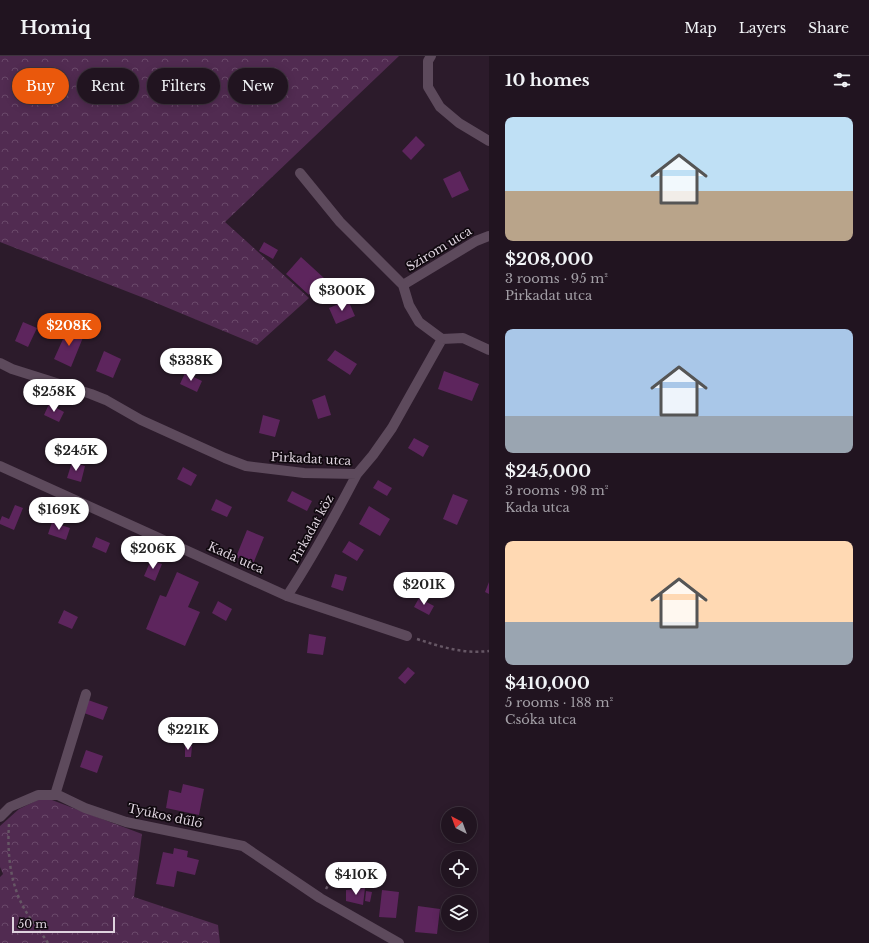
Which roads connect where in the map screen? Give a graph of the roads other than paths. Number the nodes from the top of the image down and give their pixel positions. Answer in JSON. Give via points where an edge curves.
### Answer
{"nodes":[{"id":1,"x":431,"y":56,"type":"edge"},
{"id":2,"x":489,"y":141,"type":"edge"},
{"id":3,"x":300,"y":173,"type":"dead end"},
{"id":4,"x":489,"y":236,"type":"edge"},
{"id":5,"x":403,"y":285,"type":"junction"},
{"id":6,"x":442,"y":339,"type":"junction"},
{"id":7,"x":489,"y":350,"type":"edge"},
{"id":8,"x":0,"y":363,"type":"edge"},
{"id":9,"x":0,"y":466,"type":"edge"},
{"id":10,"x":357,"y":474,"type":"junction"},
{"id":11,"x":287,"y":596,"type":"junction"},
{"id":12,"x":407,"y":636,"type":"road end"},
{"id":13,"x":86,"y":694,"type":"dead end"},
{"id":14,"x":55,"y":794,"type":"junction"},
{"id":15,"x":0,"y":817,"type":"edge"},
{"id":16,"x":399,"y":943,"type":"edge"}],
"edges":[{"from":1,"to":2,"type":"street","via":[[428,61],[428,87],[440,107],[459,123]]},
{"from":3,"to":5,"type":"street","via":[[340,222]]},
{"from":4,"to":5,"type":"street","name":"Szirom utca","via":[[476,241]]},
{"from":5,"to":6,"type":"street","via":[[409,305],[419,322]]},
{"from":6,"to":7,"type":"street","via":[[463,338]]},
{"from":6,"to":10,"type":"street","name":"Pirkadat utca","via":[[392,428]]},
{"from":8,"to":10,"type":"street","name":"Pirkadat utca","via":[[96,396],[140,420],[246,466],[304,474]]},
{"from":9,"to":11,"type":"street","name":"Kada utca"},
{"from":10,"to":11,"type":"street","name":"Pirkadat köz","via":[[316,550]]},
{"from":11,"to":12,"type":"street","name":"Kada utca"},
{"from":13,"to":14,"type":"street"},
{"from":14,"to":15,"type":"street","via":[[38,795],[10,807]]},
{"from":14,"to":16,"type":"street","name":"Tyúkos dűlő","via":[[85,808],[126,822],[243,846],[320,898]]}]}
